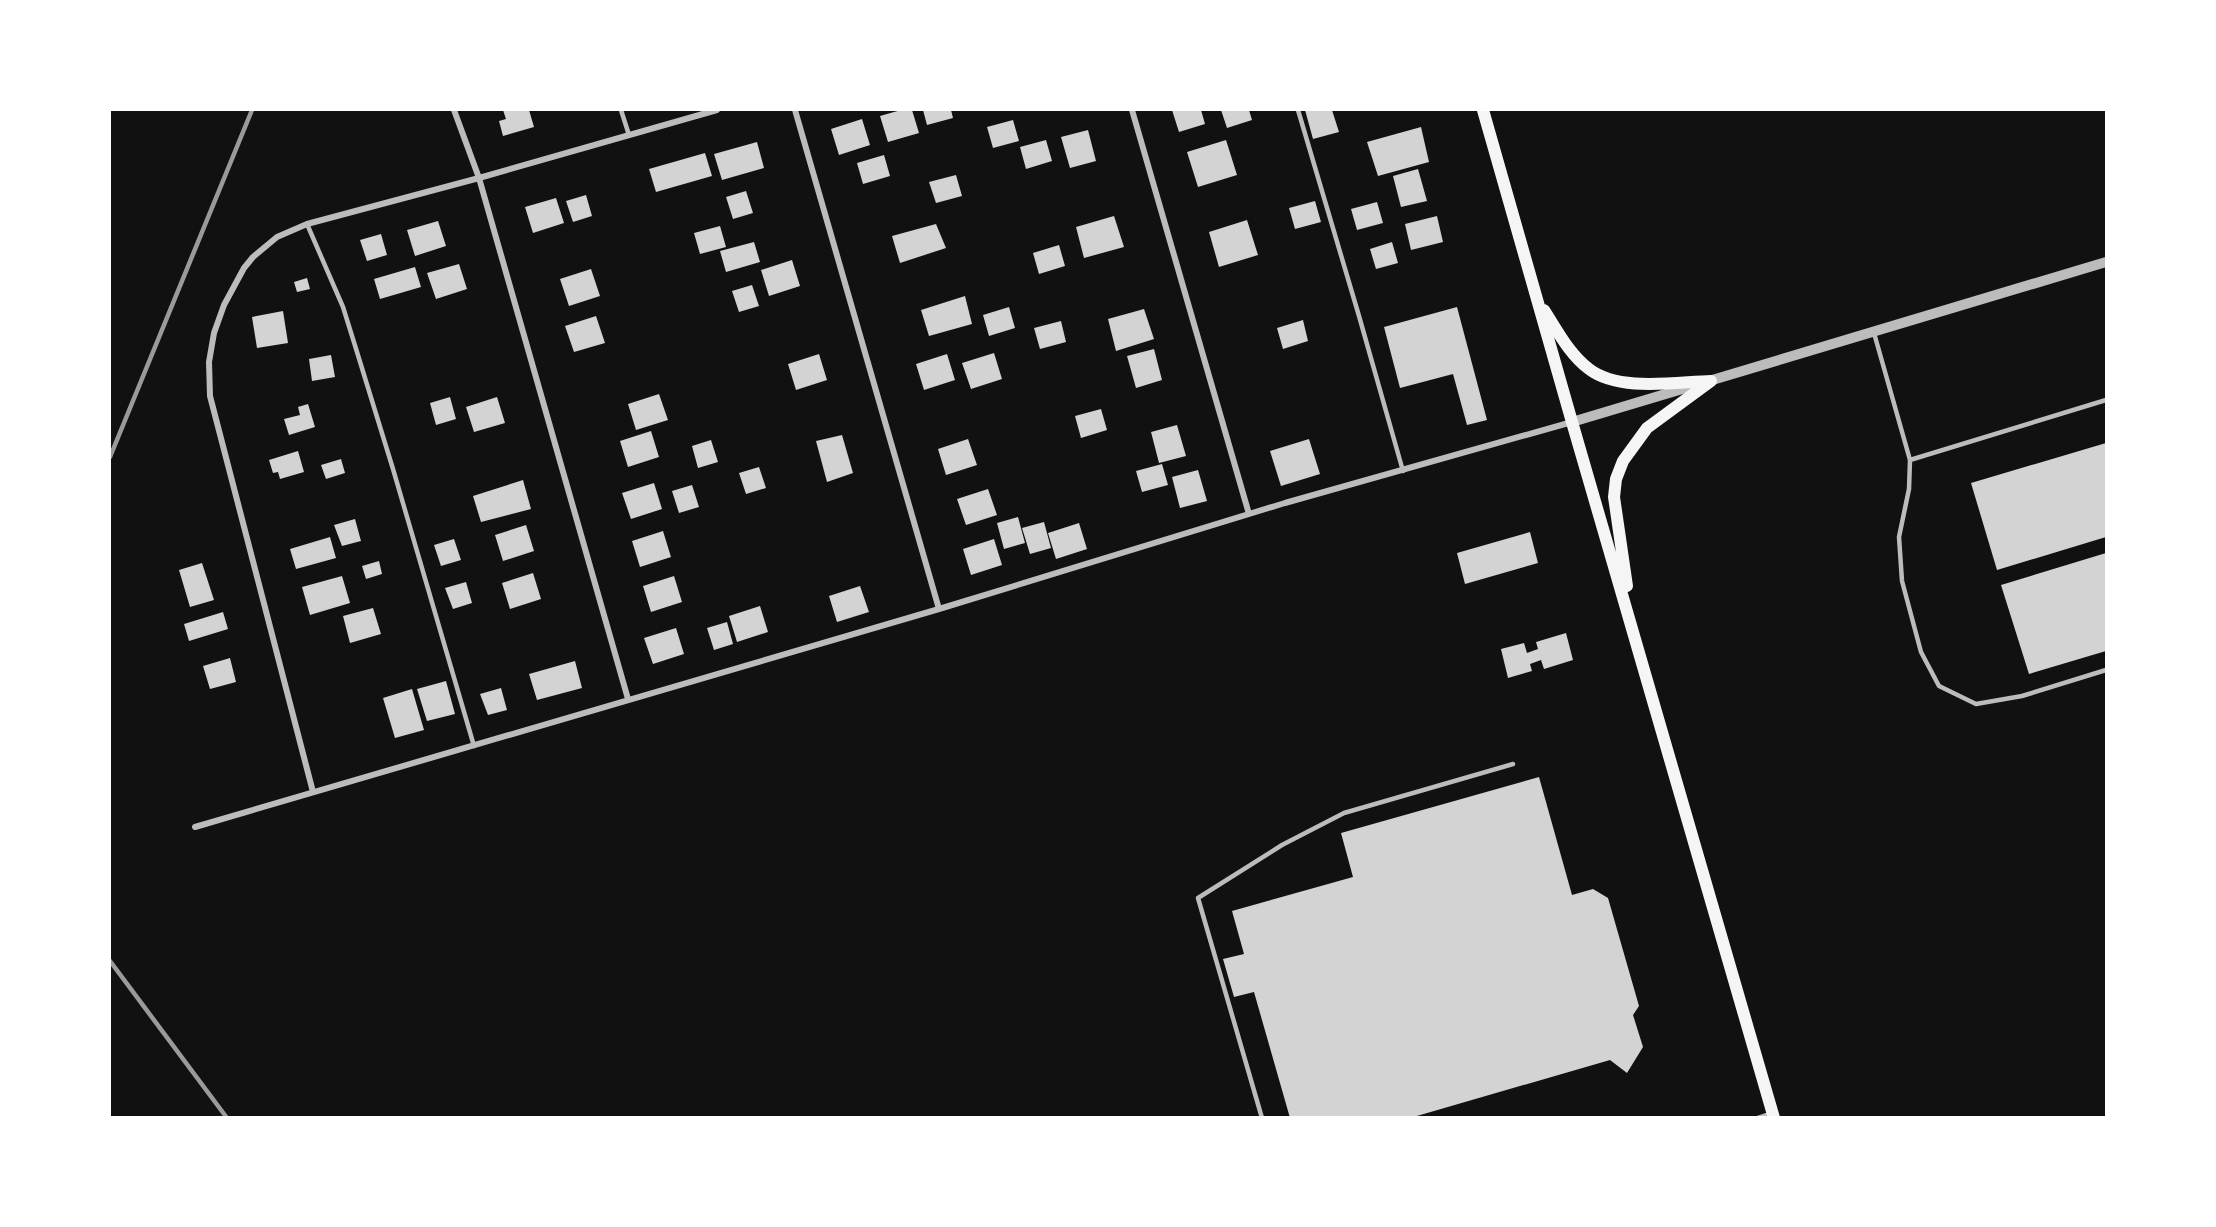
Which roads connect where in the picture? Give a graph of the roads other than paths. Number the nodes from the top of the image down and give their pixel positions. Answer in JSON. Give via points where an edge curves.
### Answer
{"nodes":[{"id":1,"x":454,"y":110,"type":"edge"},
{"id":2,"x":621,"y":110,"type":"edge"},
{"id":3,"x":717,"y":110,"type":"edge"},
{"id":4,"x":795,"y":110,"type":"edge"},
{"id":5,"x":1132,"y":110,"type":"edge"},
{"id":6,"x":1298,"y":110,"type":"edge"},
{"id":7,"x":1483,"y":110,"type":"edge"},
{"id":8,"x":629,"y":135,"type":"junction"},
{"id":9,"x":478,"y":178,"type":"junction"},
{"id":10,"x":307,"y":224,"type":"junction"},
{"id":11,"x":2106,"y":262,"type":"edge"},
{"id":12,"x":1537,"y":299,"type":"junction"},
{"id":13,"x":1874,"y":333,"type":"junction"},
{"id":14,"x":1711,"y":381,"type":"junction"},
{"id":15,"x":2106,"y":400,"type":"edge"},
{"id":16,"x":1572,"y":422,"type":"junction"},
{"id":17,"x":1910,"y":460,"type":"junction"},
{"id":18,"x":1403,"y":471,"type":"junction"},
{"id":19,"x":1249,"y":514,"type":"junction"},
{"id":20,"x":939,"y":609,"type":"junction"},
{"id":21,"x":1634,"y":635,"type":"junction"},
{"id":22,"x":2106,"y":670,"type":"edge"},
{"id":23,"x":628,"y":699,"type":"junction"},
{"id":24,"x":474,"y":746,"type":"junction"},
{"id":25,"x":1513,"y":764,"type":"dead end"},
{"id":26,"x":313,"y":792,"type":"junction"},
{"id":27,"x":195,"y":827,"type":"dead end"},
{"id":28,"x":1773,"y":1115,"type":"edge"},
{"id":29,"x":1262,"y":1118,"type":"edge"},
{"id":30,"x":1758,"y":1118,"type":"edge"}],
"edges":[{"from":1,"to":9,"type":"street"},
{"from":2,"to":8,"type":"lane"},
{"from":3,"to":8,"type":"street"},
{"from":4,"to":20,"type":"street"},
{"from":5,"to":19,"type":"street"},
{"from":6,"to":18,"type":"lane"},
{"from":7,"to":12,"type":"main road"},
{"from":8,"to":9,"type":"street"},
{"from":9,"to":10,"type":"street"},
{"from":9,"to":23,"type":"street"},
{"from":10,"to":24,"type":"lane","via":[[346,318]]},
{"from":10,"to":26,"type":"street","via":[[277,237],[253,257],[225,305],[214,333],[209,362],[212,405]]},
{"from":11,"to":13,"type":"street"},
{"from":12,"to":14,"type":"main road","via":[[1572,352],[1606,379],[1627,383]]},
{"from":12,"to":16,"type":"main road"},
{"from":13,"to":14,"type":"street"},
{"from":13,"to":17,"type":"lane"},
{"from":14,"to":16,"type":"street"},
{"from":14,"to":21,"type":"main road","via":[[1647,428],[1623,461],[1616,479],[1614,497]]},
{"from":15,"to":17,"type":"lane"},
{"from":16,"to":18,"type":"street"},
{"from":16,"to":21,"type":"main road"},
{"from":17,"to":22,"type":"lane","via":[[1909,489],[1899,537],[1902,581],[1921,652],[1939,686],[1976,704],[2022,696]]},
{"from":18,"to":19,"type":"street"},
{"from":19,"to":20,"type":"street"},
{"from":20,"to":23,"type":"street"},
{"from":21,"to":28,"type":"main road"},
{"from":23,"to":24,"type":"street"},
{"from":24,"to":26,"type":"street"},
{"from":25,"to":29,"type":"lane","via":[[1344,813],[1282,845],[1198,898]]},
{"from":26,"to":27,"type":"street"},
{"from":28,"to":30,"type":"lane"}]}
